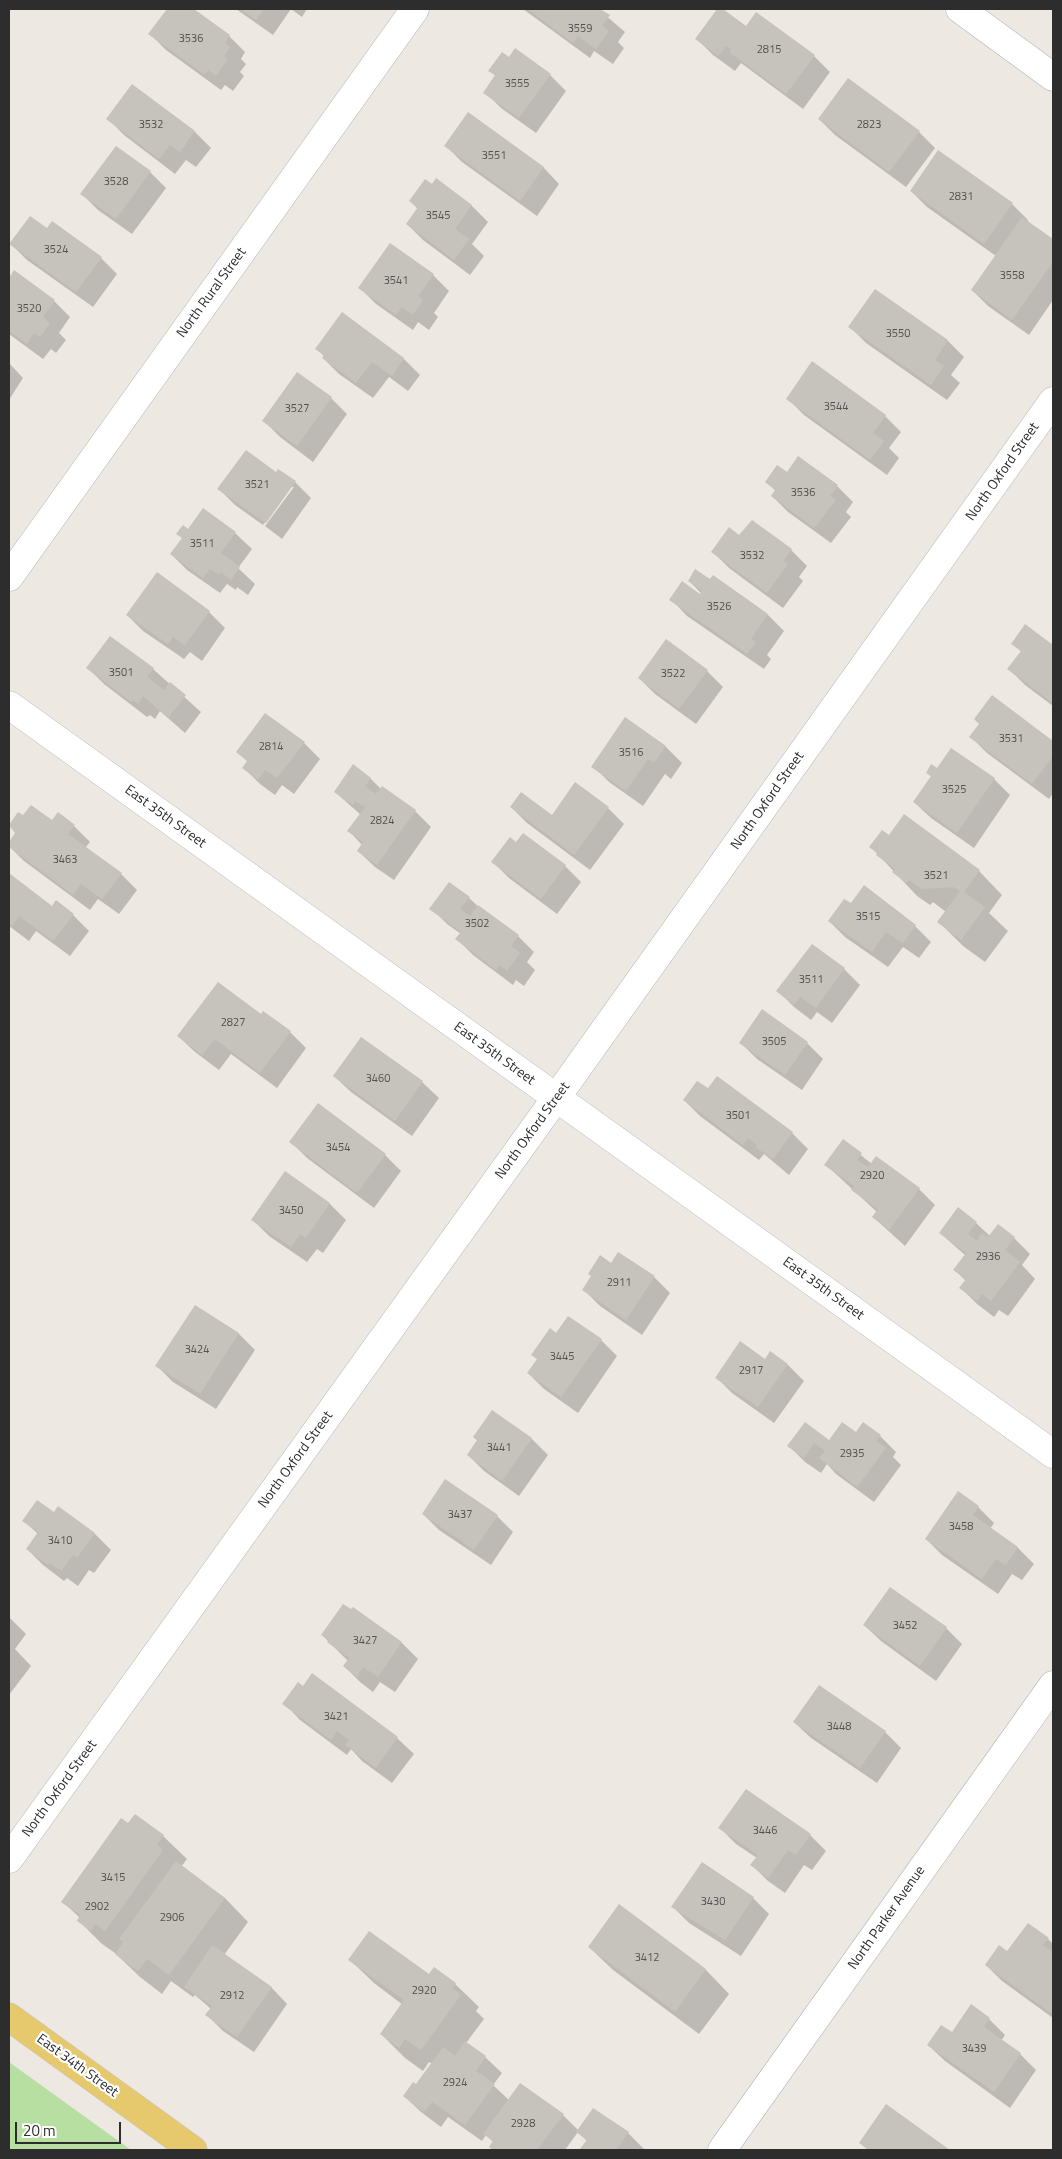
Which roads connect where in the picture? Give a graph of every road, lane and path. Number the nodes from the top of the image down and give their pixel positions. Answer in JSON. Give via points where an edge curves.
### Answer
{"nodes":[{"id":1,"x":416,"y":9,"type":"edge"},
{"id":2,"x":960,"y":9,"type":"edge"},
{"id":3,"x":1053,"y":77,"type":"edge"},
{"id":4,"x":1053,"y":400,"type":"edge"},
{"id":5,"x":9,"y":577,"type":"edge"},
{"id":6,"x":9,"y":705,"type":"edge"},
{"id":7,"x":556,"y":1098,"type":"junction"},
{"id":8,"x":1053,"y":1454,"type":"edge"},
{"id":9,"x":1053,"y":1686,"type":"edge"},
{"id":10,"x":9,"y":1860,"type":"edge"},
{"id":11,"x":9,"y":2017,"type":"edge"},
{"id":12,"x":193,"y":2150,"type":"edge"},
{"id":13,"x":722,"y":2150,"type":"edge"}],
"edges":[{"from":1,"to":5,"type":"street","name":"North Rural Street"},
{"from":2,"to":3,"type":"street"},
{"from":4,"to":7,"type":"street","name":"North Oxford Street"},
{"from":6,"to":7,"type":"street","name":"East 35th Street"},
{"from":7,"to":8,"type":"street","name":"East 35th Street"},
{"from":7,"to":10,"type":"street","name":"North Oxford Street"},
{"from":9,"to":13,"type":"street","name":"North Parker Avenue"},
{"from":11,"to":12,"type":"main road","name":"East 34th Street"}]}
